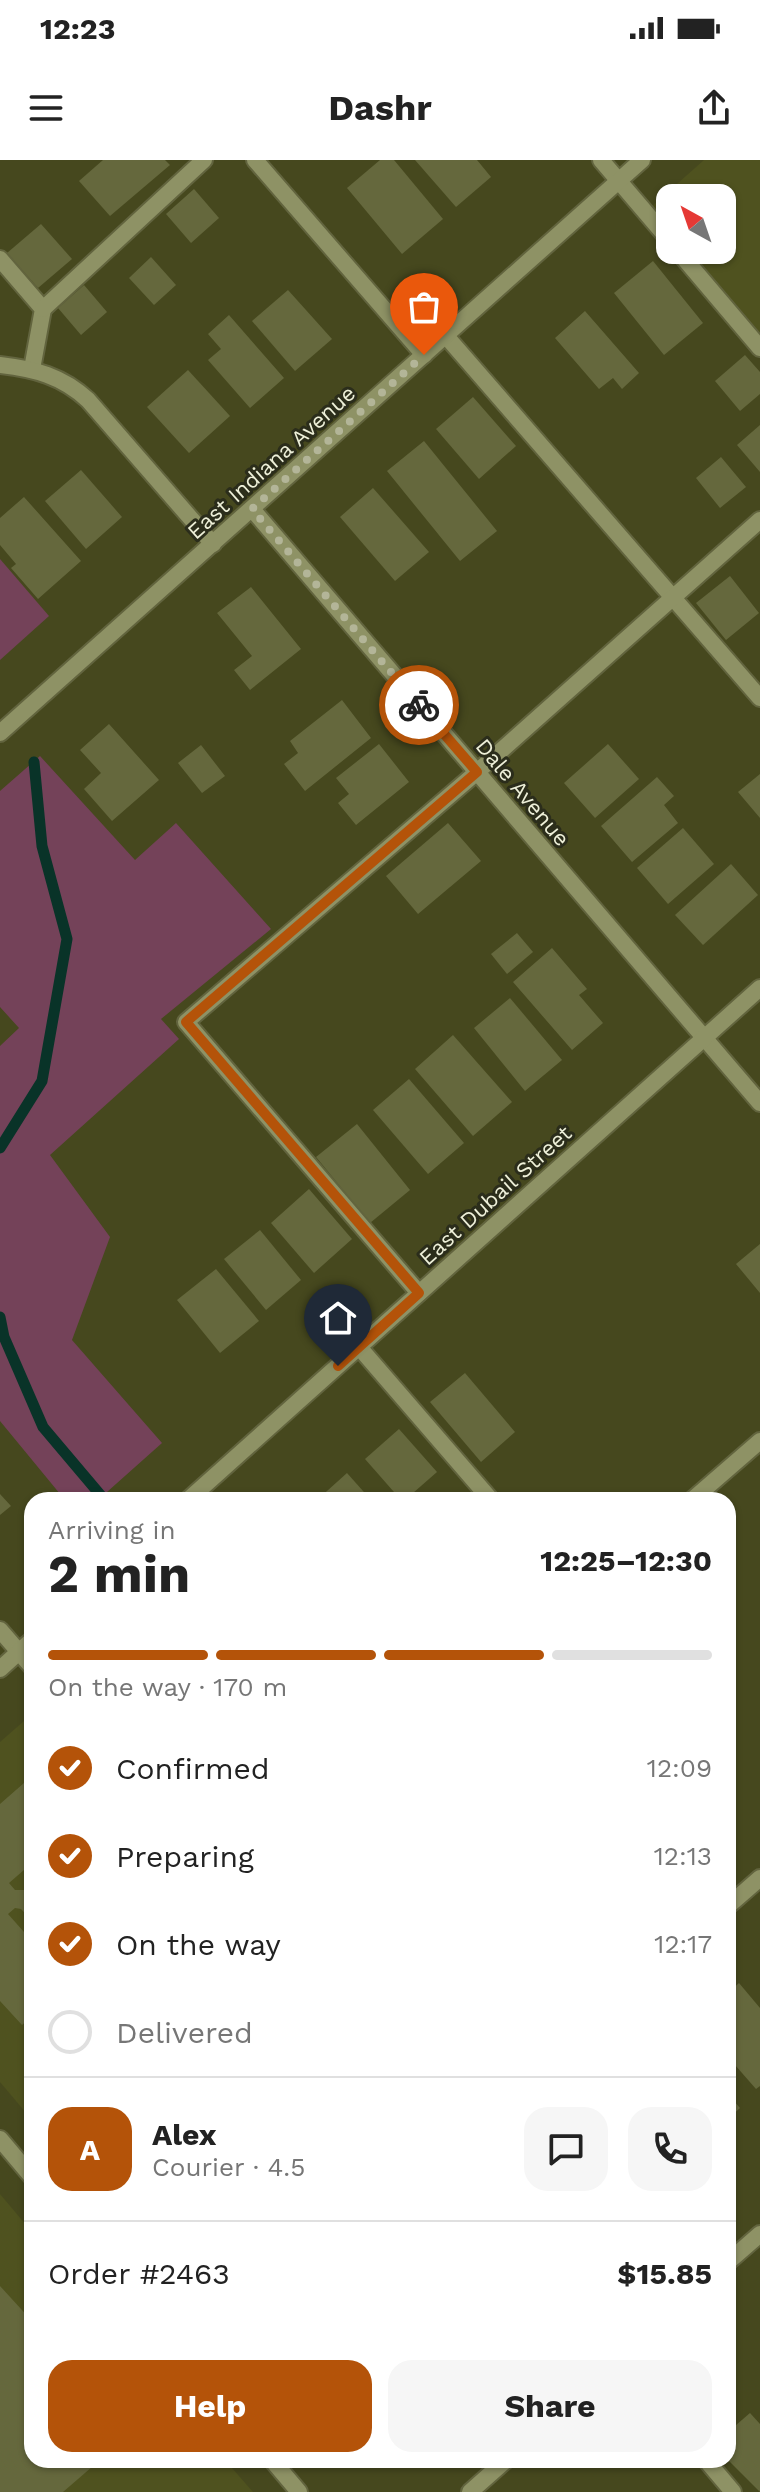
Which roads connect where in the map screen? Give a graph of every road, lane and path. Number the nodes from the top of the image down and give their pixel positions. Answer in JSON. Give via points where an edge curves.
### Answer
{"nodes":[{"id":1,"x":204,"y":160,"type":"edge"},
{"id":2,"x":255,"y":160,"type":"edge"},
{"id":3,"x":601,"y":160,"type":"edge"},
{"id":4,"x":642,"y":160,"type":"edge"},
{"id":5,"x":619,"y":181,"type":"junction"},
{"id":6,"x":656,"y":225,"type":"edge"},
{"id":7,"x":0,"y":259,"type":"edge"},
{"id":8,"x":689,"y":264,"type":"edge"},
{"id":9,"x":43,"y":309,"type":"junction"},
{"id":10,"x":446,"y":336,"type":"junction"},
{"id":11,"x":760,"y":348,"type":"edge"},
{"id":12,"x":424,"y":355,"type":"junction"},
{"id":13,"x":0,"y":365,"type":"edge"},
{"id":14,"x":32,"y":369,"type":"junction"},
{"id":15,"x":252,"y":509,"type":"junction"},
{"id":16,"x":760,"y":520,"type":"edge"},
{"id":17,"x":213,"y":544,"type":"junction"},
{"id":18,"x":672,"y":596,"type":"junction"},
{"id":19,"x":760,"y":698,"type":"edge"},
{"id":20,"x":0,"y":733,"type":"edge"},
{"id":21,"x":477,"y":772,"type":"junction"},
{"id":22,"x":760,"y":988,"type":"edge"},
{"id":23,"x":703,"y":1038,"type":"junction"},
{"id":24,"x":760,"y":1103,"type":"edge"},
{"id":25,"x":419,"y":1293,"type":"junction"},
{"id":26,"x":359,"y":1347,"type":"junction"},
{"id":27,"x":760,"y":1441,"type":"edge"},
{"id":28,"x":197,"y":1492,"type":"edge"},
{"id":29,"x":484,"y":1492,"type":"edge"},
{"id":30,"x":701,"y":1492,"type":"edge"},
{"id":31,"x":0,"y":1630,"type":"edge"},
{"id":32,"x":24,"y":1645,"type":"edge"},
{"id":33,"x":24,"y":1648,"type":"edge"},
{"id":34,"x":0,"y":1669,"type":"edge"},
{"id":35,"x":760,"y":1878,"type":"edge"},
{"id":36,"x":736,"y":1899,"type":"edge"},
{"id":37,"x":0,"y":2139,"type":"edge"},
{"id":38,"x":24,"y":2168,"type":"edge"},
{"id":39,"x":760,"y":2234,"type":"edge"},
{"id":40,"x":736,"y":2255,"type":"edge"},
{"id":41,"x":279,"y":2468,"type":"edge"},
{"id":42,"x":497,"y":2468,"type":"edge"},
{"id":43,"x":713,"y":2468,"type":"edge"},
{"id":44,"x":299,"y":2492,"type":"edge"},
{"id":45,"x":470,"y":2492,"type":"edge"},
{"id":46,"x":733,"y":2492,"type":"edge"}],
"edges":[{"from":1,"to":9,"type":"street"},
{"from":2,"to":12,"type":"street"},
{"from":3,"to":5,"type":"street"},
{"from":4,"to":5,"type":"street","name":"East Indiana Avenue"},
{"from":5,"to":6,"type":"street"},
{"from":5,"to":10,"type":"street","name":"East Indiana Avenue"},
{"from":7,"to":9,"type":"street"},
{"from":8,"to":11,"type":"street"},
{"from":9,"to":14,"type":"street"},
{"from":10,"to":12,"type":"street","name":"East Indiana Avenue"},
{"from":10,"to":18,"type":"street"},
{"from":12,"to":15,"type":"street","name":"East Indiana Avenue"},
{"from":13,"to":14,"type":"street"},
{"from":14,"to":17,"type":"street","via":[[69,382],[88,400]]},
{"from":15,"to":17,"type":"street","name":"East Indiana Avenue"},
{"from":15,"to":21,"type":"street","name":"Dale Avenue"},
{"from":16,"to":18,"type":"street"},
{"from":17,"to":20,"type":"street","name":"East Indiana Avenue"},
{"from":18,"to":19,"type":"street"},
{"from":18,"to":21,"type":"street"},
{"from":21,"to":23,"type":"street","name":"Dale Avenue"},
{"from":21,"to":25,"type":"street","via":[[186,1022]]},
{"from":22,"to":23,"type":"street","name":"East Dubail Street"},
{"from":23,"to":24,"type":"street","name":"Dale Avenue"},
{"from":23,"to":25,"type":"street","name":"East Dubail Street"},
{"from":25,"to":26,"type":"street","name":"East Dubail Street"},
{"from":26,"to":28,"type":"street","name":"East Dubail Street"},
{"from":26,"to":29,"type":"street"},
{"from":27,"to":30,"type":"street"},
{"from":31,"to":32,"type":"street"},
{"from":33,"to":34,"type":"street"},
{"from":35,"to":36,"type":"street"},
{"from":37,"to":38,"type":"street"},
{"from":39,"to":40,"type":"street"},
{"from":41,"to":44,"type":"street"},
{"from":42,"to":45,"type":"street"},
{"from":43,"to":46,"type":"street"}]}
